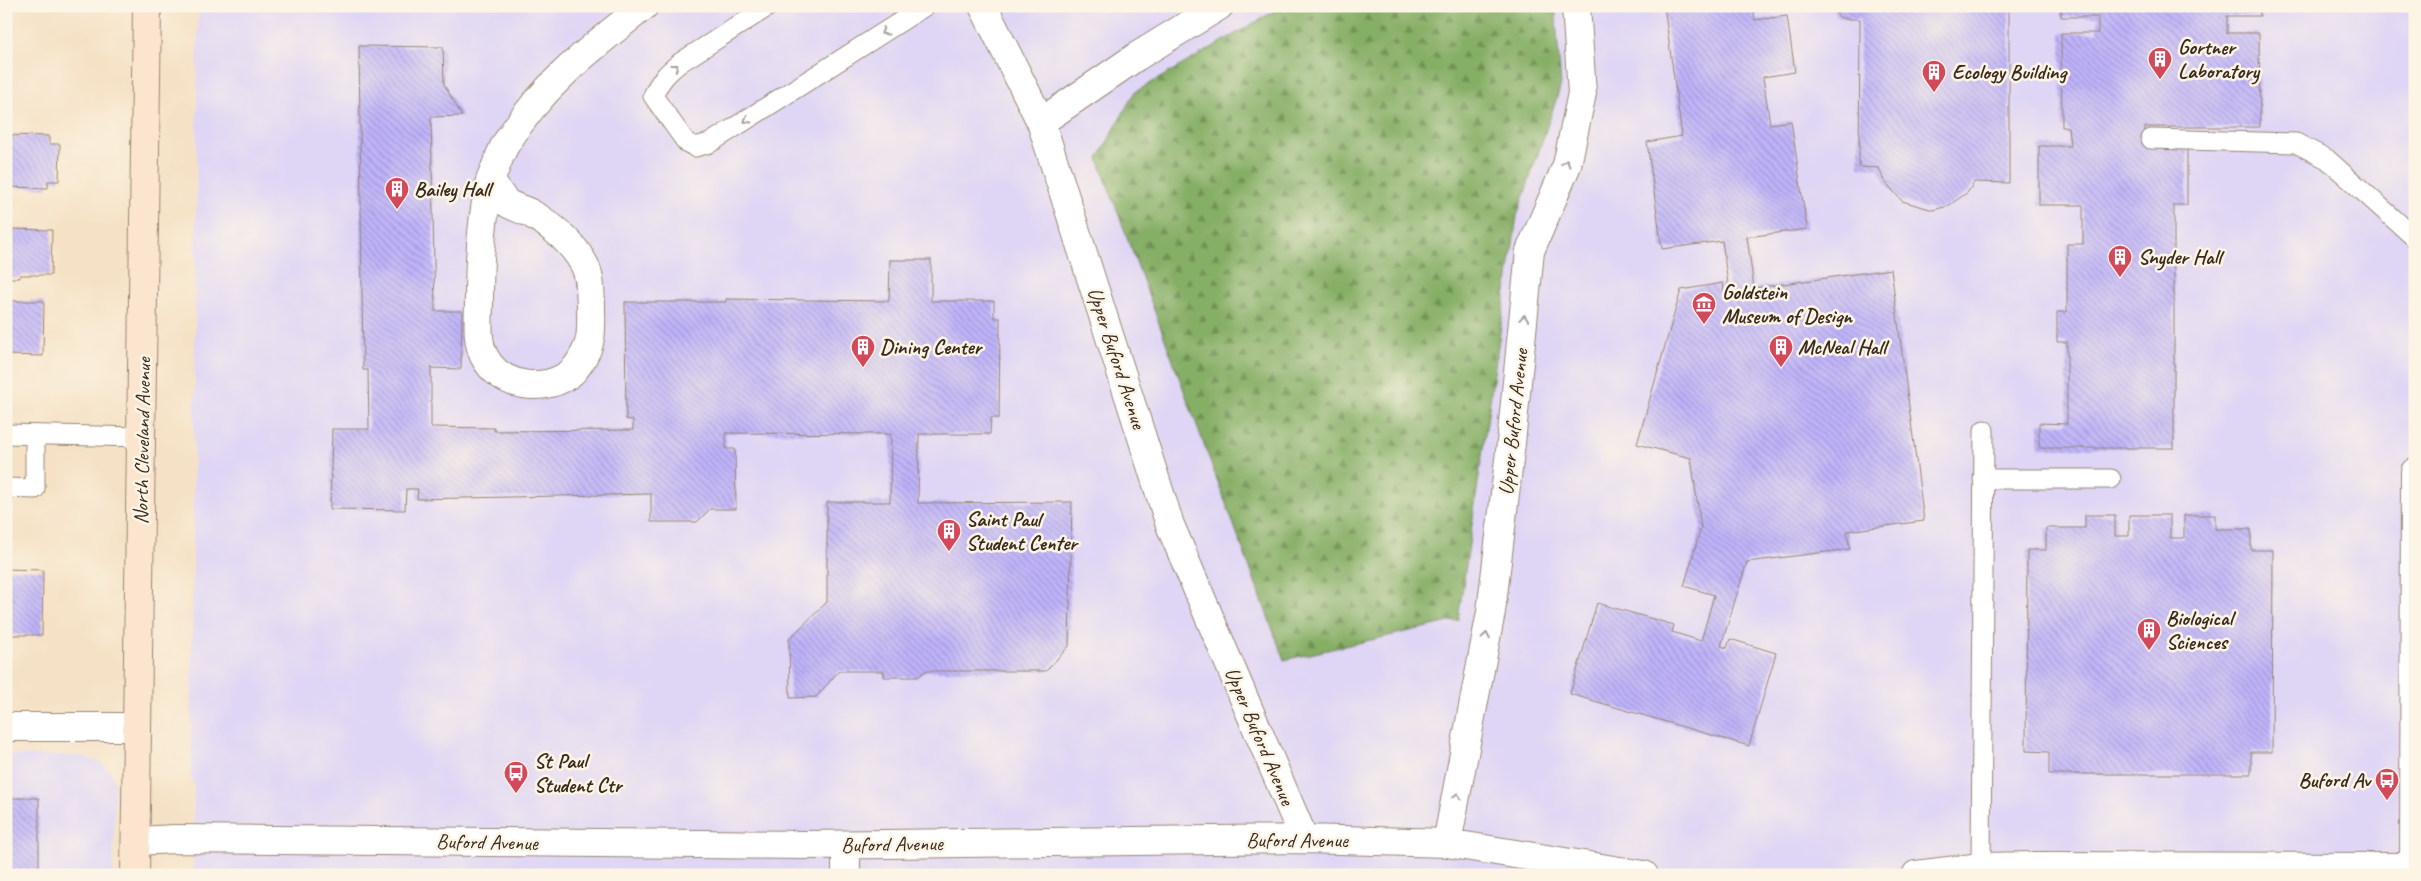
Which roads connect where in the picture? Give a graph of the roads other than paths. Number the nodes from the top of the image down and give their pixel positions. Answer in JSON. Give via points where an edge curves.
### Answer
{"nodes":[{"id":1,"x":147,"y":6,"type":"edge"},
{"id":2,"x":644,"y":6,"type":"edge"},
{"id":3,"x":769,"y":6,"type":"edge"},
{"id":4,"x":925,"y":6,"type":"edge"},
{"id":5,"x":983,"y":6,"type":"edge"},
{"id":6,"x":1218,"y":6,"type":"edge"},
{"id":7,"x":1576,"y":6,"type":"edge"},
{"id":8,"x":1041,"y":122,"type":"junction"},
{"id":9,"x":2151,"y":139,"type":"dead end"},
{"id":10,"x":490,"y":181,"type":"junction"},
{"id":11,"x":2415,"y":238,"type":"edge"},
{"id":12,"x":1984,"y":430,"type":"dead end"},
{"id":13,"x":6,"y":434,"type":"edge"},
{"id":14,"x":35,"y":435,"type":"junction"},
{"id":15,"x":142,"y":437,"type":"junction"},
{"id":16,"x":2415,"y":472,"type":"edge"},
{"id":17,"x":1983,"y":478,"type":"junction"},
{"id":18,"x":2111,"y":478,"type":"dead end"},
{"id":19,"x":6,"y":488,"type":"edge"},
{"id":20,"x":6,"y":727,"type":"edge"},
{"id":21,"x":137,"y":727,"type":"junction"},
{"id":22,"x":1304,"y":839,"type":"junction"},
{"id":23,"x":137,"y":841,"type":"junction"},
{"id":24,"x":1447,"y":843,"type":"junction"},
{"id":25,"x":846,"y":845,"type":"junction"},
{"id":26,"x":1981,"y":868,"type":"junction"},
{"id":27,"x":2415,"y":868,"type":"edge"},
{"id":28,"x":136,"y":875,"type":"edge"},
{"id":29,"x":846,"y":875,"type":"edge"},
{"id":30,"x":1644,"y":875,"type":"edge"},
{"id":31,"x":1916,"y":875,"type":"edge"},
{"id":32,"x":2414,"y":875,"type":"edge"}],
"edges":[{"from":1,"to":15,"type":"main road","name":"North Cleveland Avenue"},
{"from":2,"to":10,"type":"street","via":[[572,64],[535,104],[505,146]]},
{"from":4,"to":3,"type":"lane","one_way":true,"via":[[710,143],[695,147],[686,142],[653,96],[658,85],[681,62]]},
{"from":5,"to":8,"type":"street","name":"Upper Buford Avenue"},
{"from":6,"to":8,"type":"street"},
{"from":24,"to":7,"type":"street","name":"Upper Buford Avenue","one_way":true,"via":[[1491,612],[1530,251],[1566,165],[1582,92]]},
{"from":8,"to":22,"type":"street","name":"Upper Buford Avenue","via":[[1170,525]]},
{"from":9,"to":11,"type":"lane","via":[[2296,143],[2327,159]]},
{"from":10,"to":10,"type":"street","via":[[480,240],[478,335],[484,356],[492,368],[510,381],[532,386],[552,383],[572,372],[586,352],[591,332],[590,284],[584,265],[572,246],[556,231],[506,202]]},
{"from":12,"to":17,"type":"lane"},
{"from":13,"to":14,"type":"lane"},
{"from":14,"to":15,"type":"lane"},
{"from":14,"to":19,"type":"lane","via":[[35,489]]},
{"from":15,"to":21,"type":"main road","name":"North Cleveland Avenue"},
{"from":16,"to":27,"type":"street"},
{"from":17,"to":18,"type":"lane"},
{"from":17,"to":26,"type":"lane"},
{"from":20,"to":21,"type":"street"},
{"from":21,"to":23,"type":"main road","name":"North Cleveland Avenue"},
{"from":22,"to":24,"type":"street","name":"Buford Avenue"},
{"from":22,"to":25,"type":"street","name":"Buford Avenue"},
{"from":23,"to":25,"type":"street","name":"Buford Avenue","via":[[175,838]]},
{"from":23,"to":28,"type":"main road","name":"North Cleveland Avenue"},
{"from":24,"to":30,"type":"street","name":"Buford Avenue"},
{"from":25,"to":29,"type":"street"},
{"from":26,"to":27,"type":"street"},
{"from":26,"to":31,"type":"street"},
{"from":27,"to":32,"type":"street"}]}
